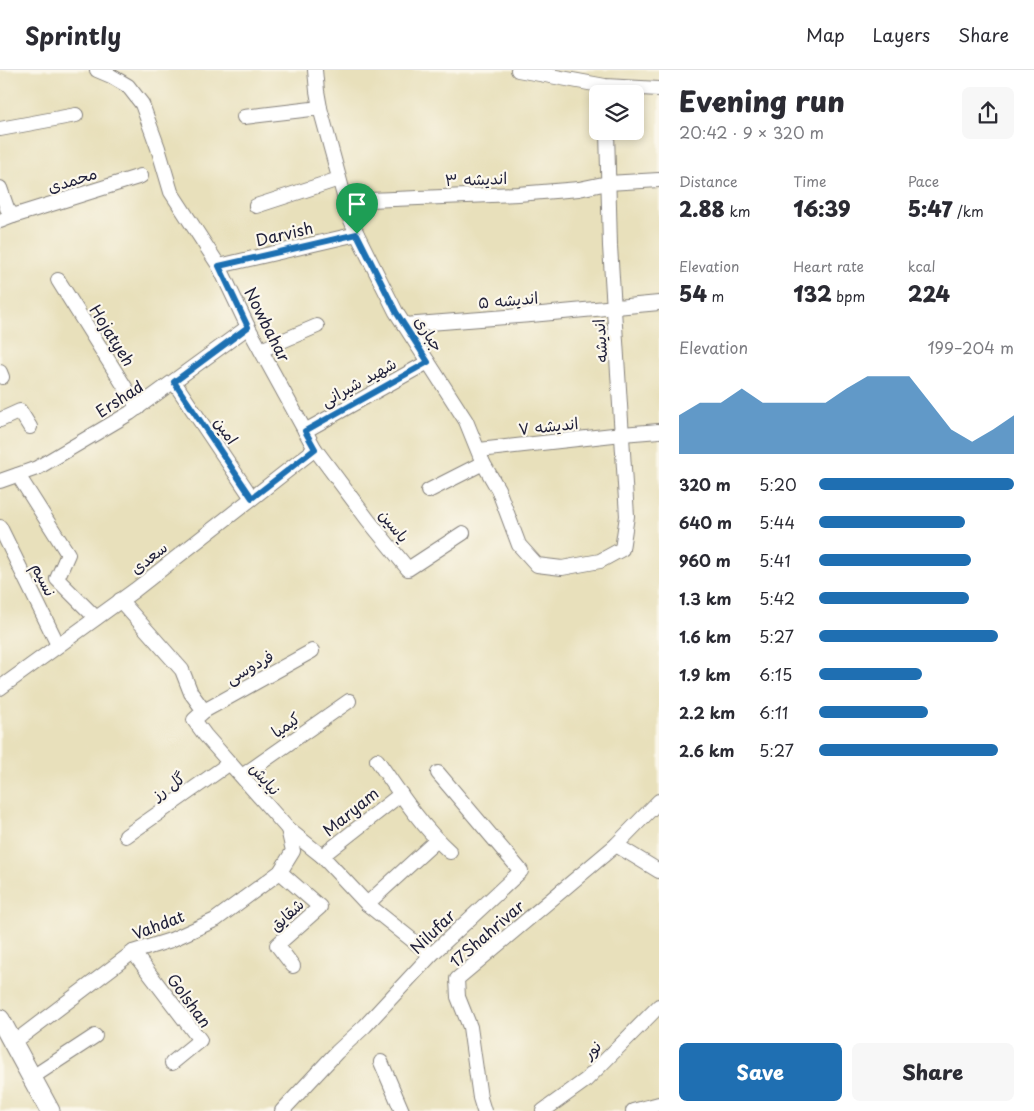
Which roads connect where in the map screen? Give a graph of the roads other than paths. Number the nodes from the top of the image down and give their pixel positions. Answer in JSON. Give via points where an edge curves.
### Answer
{"nodes":[{"id":1,"x":97,"y":70,"type":"edge"},
{"id":2,"x":315,"y":70,"type":"edge"},
{"id":3,"x":518,"y":70,"type":"edge"},
{"id":4,"x":589,"y":86,"type":"edge"},
{"id":5,"x":644,"y":89,"type":"edge"},
{"id":6,"x":659,"y":89,"type":"edge"},
{"id":7,"x":320,"y":108,"type":"junction"},
{"id":8,"x":76,"y":115,"type":"dead end"},
{"id":9,"x":244,"y":117,"type":"dead end"},
{"id":10,"x":0,"y":130,"type":"edge"},
{"id":11,"x":607,"y":140,"type":"edge"},
{"id":12,"x":141,"y":176,"type":"dead end"},
{"id":13,"x":338,"y":180,"type":"junction"},
{"id":14,"x":659,"y":180,"type":"edge"},
{"id":15,"x":608,"y":183,"type":"junction"},
{"id":16,"x":0,"y":188,"type":"edge"},
{"id":17,"x":345,"y":201,"type":"junction"},
{"id":18,"x":256,"y":206,"type":"dead end"},
{"id":19,"x":6,"y":218,"type":"edge"},
{"id":20,"x":357,"y":234,"type":"junction"},
{"id":21,"x":219,"y":266,"type":"junction"},
{"id":22,"x":58,"y":280,"type":"dead end"},
{"id":23,"x":659,"y":303,"type":"edge"},
{"id":24,"x":614,"y":307,"type":"junction"},
{"id":25,"x":404,"y":325,"type":"junction"},
{"id":26,"x":317,"y":326,"type":"dead end"},
{"id":27,"x":248,"y":327,"type":"junction"},
{"id":28,"x":260,"y":350,"type":"junction"},
{"id":29,"x":428,"y":362,"type":"junction"},
{"id":30,"x":174,"y":382,"type":"junction"},
{"id":31,"x":138,"y":408,"type":"junction"},
{"id":32,"x":0,"y":420,"type":"edge"},
{"id":33,"x":30,"y":427,"type":"dead end"},
{"id":34,"x":305,"y":431,"type":"junction"},
{"id":35,"x":659,"y":431,"type":"edge"},
{"id":36,"x":622,"y":434,"type":"junction"},
{"id":37,"x":315,"y":449,"type":"junction"},
{"id":38,"x":481,"y":456,"type":"junction"},
{"id":39,"x":18,"y":475,"type":"junction"},
{"id":40,"x":0,"y":482,"type":"edge"},
{"id":41,"x":428,"y":491,"type":"dead end"},
{"id":42,"x":252,"y":498,"type":"junction"},
{"id":43,"x":0,"y":527,"type":"edge"},
{"id":44,"x":463,"y":533,"type":"dead end"},
{"id":45,"x":537,"y":565,"type":"joint"},
{"id":46,"x":120,"y":600,"type":"junction"},
{"id":47,"x":96,"y":618,"type":"junction"},
{"id":48,"x":58,"y":645,"type":"junction"},
{"id":49,"x":312,"y":651,"type":"dead end"},
{"id":50,"x":0,"y":688,"type":"edge"},
{"id":51,"x":349,"y":701,"type":"dead end"},
{"id":52,"x":204,"y":711,"type":"junction"},
{"id":53,"x":377,"y":760,"type":"dead end"},
{"id":54,"x":230,"y":763,"type":"junction"},
{"id":55,"x":438,"y":773,"type":"dead end"},
{"id":56,"x":242,"y":776,"type":"junction"},
{"id":57,"x":400,"y":794,"type":"junction"},
{"id":58,"x":659,"y":801,"type":"edge"},
{"id":59,"x":288,"y":829,"type":"junction"},
{"id":60,"x":126,"y":836,"type":"dead end"},
{"id":61,"x":437,"y":840,"type":"junction"},
{"id":62,"x":616,"y":845,"type":"junction"},
{"id":63,"x":450,"y":852,"type":"dead end"},
{"id":64,"x":322,"y":856,"type":"junction"},
{"id":65,"x":659,"y":870,"type":"edge"},
{"id":66,"x":280,"y":872,"type":"junction"},
{"id":67,"x":367,"y":904,"type":"junction"},
{"id":68,"x":133,"y":952,"type":"junction"},
{"id":69,"x":431,"y":955,"type":"junction"},
{"id":70,"x":294,"y":966,"type":"dead end"},
{"id":71,"x":659,"y":1006,"type":"edge"},
{"id":72,"x":0,"y":1019,"type":"edge"},
{"id":73,"x":95,"y":1036,"type":"dead end"},
{"id":74,"x":13,"y":1043,"type":"junction"},
{"id":75,"x":381,"y":1062,"type":"dead end"},
{"id":76,"x":172,"y":1063,"type":"dead end"},
{"id":77,"x":32,"y":1078,"type":"junction"},
{"id":78,"x":659,"y":1104,"type":"edge"},
{"id":79,"x":50,"y":1111,"type":"edge"},
{"id":80,"x":282,"y":1111,"type":"edge"},
{"id":81,"x":402,"y":1111,"type":"edge"},
{"id":82,"x":484,"y":1111,"type":"edge"},
{"id":83,"x":543,"y":1111,"type":"edge"},
{"id":84,"x":634,"y":1111,"type":"edge"}],
"edges":[{"from":1,"to":21,"type":"street","name":"Nowbahar","via":[[128,86],[142,104],[171,192]]},
{"from":2,"to":7,"type":"street","name":"جباری"},
{"from":3,"to":4,"type":"street"},
{"from":5,"to":6,"type":"street"},
{"from":7,"to":9,"type":"street"},
{"from":7,"to":13,"type":"street","name":"جباری"},
{"from":8,"to":10,"type":"street"},
{"from":11,"to":15,"type":"street","name":"اندیشه"},
{"from":12,"to":19,"type":"street","name":"محمدی"},
{"from":13,"to":17,"type":"street","name":"جباری"},
{"from":13,"to":18,"type":"street"},
{"from":14,"to":15,"type":"street","name":"اندیشه ۳"},
{"from":15,"to":17,"type":"street","name":"اندیشه ۳","via":[[518,194]]},
{"from":15,"to":24,"type":"street","name":"اندیشه"},
{"from":16,"to":19,"type":"street","via":[[7,208]]},
{"from":17,"to":20,"type":"street","name":"جباری"},
{"from":20,"to":21,"type":"street","name":"Darvish"},
{"from":20,"to":25,"type":"street","name":"جباری"},
{"from":21,"to":27,"type":"street","name":"Nowbahar"},
{"from":22,"to":31,"type":"street","name":"Hojatyeh"},
{"from":23,"to":24,"type":"street","name":"اندیشه ۵"},
{"from":24,"to":25,"type":"street","name":"اندیشه ۵"},
{"from":24,"to":36,"type":"street","name":"اندیشه"},
{"from":25,"to":29,"type":"street","name":"جباری"},
{"from":26,"to":28,"type":"street"},
{"from":27,"to":28,"type":"street","name":"Nowbahar"},
{"from":27,"to":30,"type":"street","name":"Ershad"},
{"from":28,"to":34,"type":"street","name":"Nowbahar"},
{"from":29,"to":34,"type":"street","name":"شهید شیرانی"},
{"from":29,"to":38,"type":"street","name":"جباری","via":[[466,421]]},
{"from":30,"to":31,"type":"street","name":"Ershad"},
{"from":30,"to":42,"type":"street","name":"امین"},
{"from":31,"to":39,"type":"street","name":"Ershad","via":[[37,468]]},
{"from":32,"to":33,"type":"street","via":[[20,411]]},
{"from":34,"to":37,"type":"street","name":"Nowbahar"},
{"from":35,"to":36,"type":"street","name":"اندیشه ۷"},
{"from":36,"to":38,"type":"street","name":"اندیشه ۷"},
{"from":36,"to":45,"type":"street","name":"اندیشه","via":[[627,516],[622,549],[600,561],[562,568]]},
{"from":37,"to":42,"type":"street","name":"سعدی"},
{"from":37,"to":44,"type":"street","name":"یاسین","via":[[408,569]]},
{"from":38,"to":41,"type":"street"},
{"from":38,"to":45,"type":"street","name":"جباری","via":[[498,489],[519,545]]},
{"from":39,"to":40,"type":"street","name":"Ershad"},
{"from":39,"to":47,"type":"street","via":[[68,554],[57,579]]},
{"from":42,"to":46,"type":"street","name":"سعدی"},
{"from":43,"to":48,"type":"street","name":"نسیم"},
{"from":46,"to":47,"type":"street","name":"سعدی"},
{"from":46,"to":52,"type":"street","via":[[182,670],[191,693]]},
{"from":47,"to":48,"type":"street","name":"سعدی"},
{"from":48,"to":50,"type":"street","name":"سعدی"},
{"from":49,"to":52,"type":"street","name":"فردوسی"},
{"from":51,"to":56,"type":"street","name":"کیمیا"},
{"from":52,"to":54,"type":"street","name":"نیایش","via":[[194,720]]},
{"from":53,"to":57,"type":"street"},
{"from":54,"to":56,"type":"street","name":"نیایش"},
{"from":54,"to":60,"type":"street","name":"گل رز"},
{"from":55,"to":69,"type":"street","name":"Nilufar","via":[[521,871]]},
{"from":56,"to":59,"type":"street","name":"نیایش"},
{"from":57,"to":61,"type":"street"},
{"from":57,"to":64,"type":"street","name":"Maryam"},
{"from":58,"to":62,"type":"street","name":"17Shahrivar"},
{"from":59,"to":64,"type":"street","name":"نیایش"},
{"from":59,"to":66,"type":"street","name":"Vahdat","via":[[294,851]]},
{"from":61,"to":63,"type":"street"},
{"from":61,"to":67,"type":"street"},
{"from":62,"to":65,"type":"street"},
{"from":62,"to":82,"type":"street","name":"17Shahrivar","via":[[457,979],[458,997],[470,1027]]},
{"from":64,"to":67,"type":"street","name":"نیایش"},
{"from":66,"to":68,"type":"street","name":"Vahdat","via":[[215,920],[171,940]]},
{"from":66,"to":70,"type":"street","name":"شقایق","via":[[320,907],[277,945]]},
{"from":67,"to":69,"type":"street","name":"نیایش"},
{"from":68,"to":74,"type":"street","name":"Vahdat"},
{"from":68,"to":76,"type":"street","name":"Golshan","via":[[200,1040]]},
{"from":69,"to":80,"type":"street","name":"Nilufar"},
{"from":71,"to":83,"type":"street","name":"نور","via":[[586,1080]]},
{"from":72,"to":74,"type":"main road"},
{"from":73,"to":77,"type":"street"},
{"from":74,"to":77,"type":"main road"},
{"from":75,"to":81,"type":"street"},
{"from":77,"to":79,"type":"main road"},
{"from":78,"to":84,"type":"street"}]}
